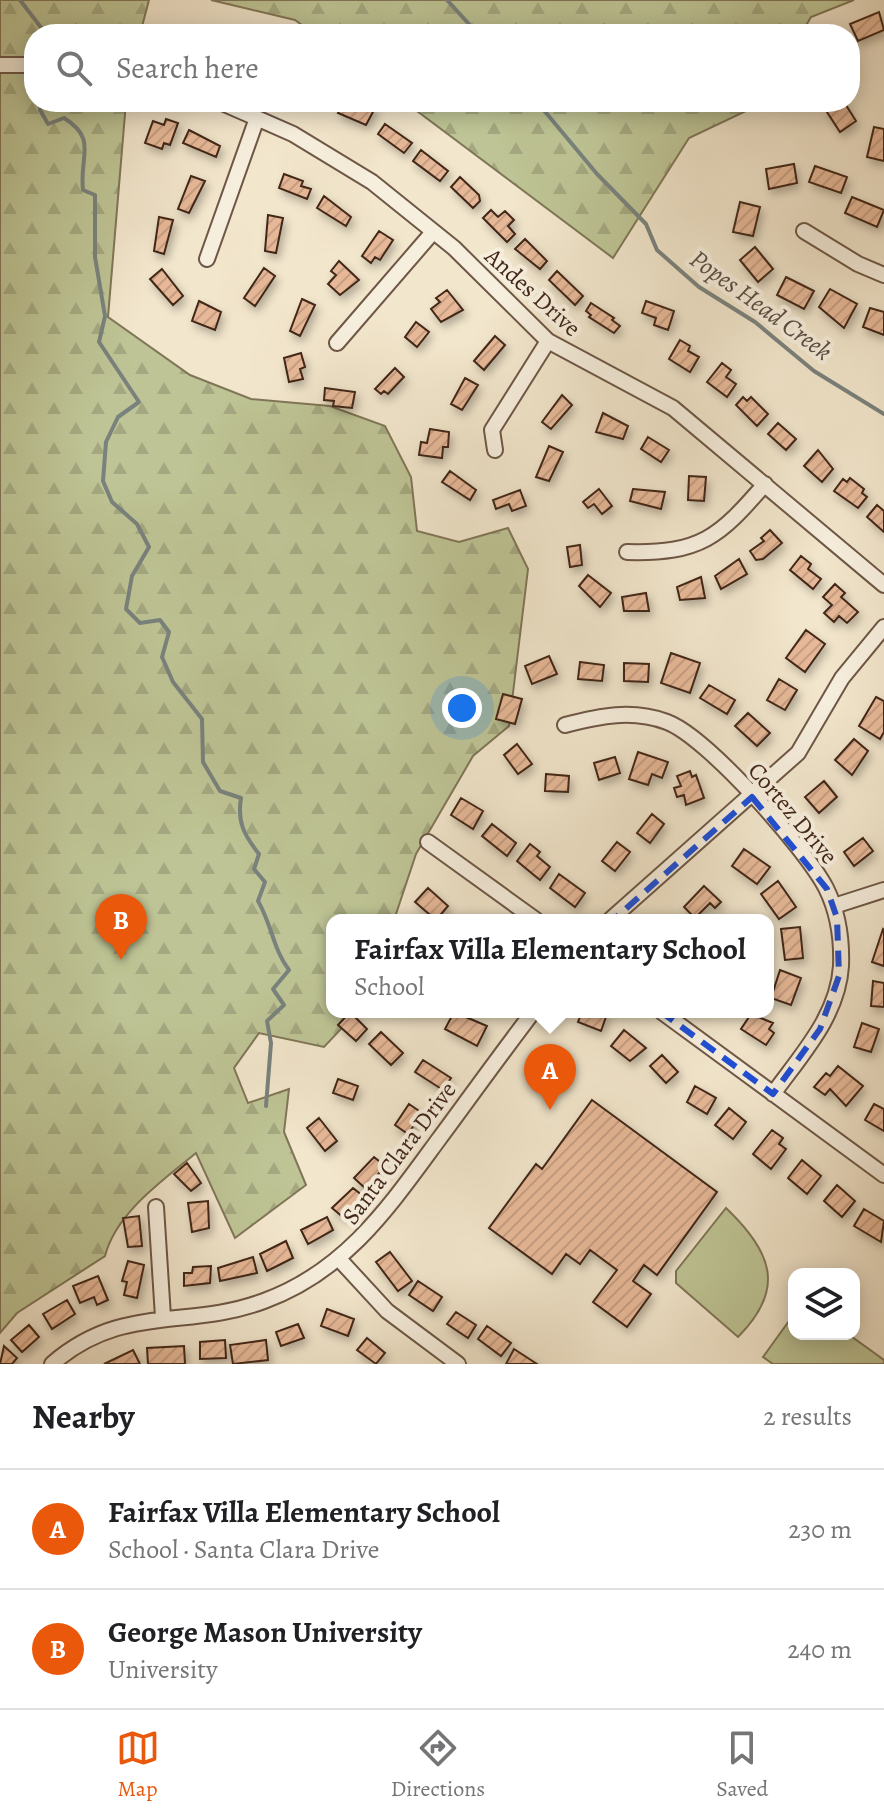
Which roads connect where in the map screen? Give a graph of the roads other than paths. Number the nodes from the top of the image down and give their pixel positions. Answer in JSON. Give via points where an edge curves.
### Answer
{"nodes":[{"id":1,"x":0,"y":65,"type":"edge"},
{"id":2,"x":24,"y":65,"type":"edge"},
{"id":3,"x":243,"y":112,"type":"edge"},
{"id":4,"x":257,"y":118,"type":"junction"},
{"id":5,"x":804,"y":231,"type":"dead end"},
{"id":6,"x":433,"y":232,"type":"junction"},
{"id":7,"x":207,"y":259,"type":"dead end"},
{"id":8,"x":884,"y":275,"type":"edge"},
{"id":9,"x":548,"y":341,"type":"junction"},
{"id":10,"x":337,"y":343,"type":"dead end"},
{"id":11,"x":495,"y":450,"type":"dead end"},
{"id":12,"x":765,"y":484,"type":"junction"},
{"id":13,"x":627,"y":552,"type":"dead end"},
{"id":14,"x":884,"y":585,"type":"edge"},
{"id":15,"x":884,"y":627,"type":"edge"},
{"id":16,"x":565,"y":725,"type":"dead end"},
{"id":17,"x":752,"y":797,"type":"junction"},
{"id":18,"x":428,"y":842,"type":"dead end"},
{"id":19,"x":884,"y":890,"type":"edge"},
{"id":20,"x":834,"y":906,"type":"junction"},
{"id":21,"x":528,"y":914,"type":"edge"},
{"id":22,"x":617,"y":914,"type":"edge"},
{"id":23,"x":529,"y":1018,"type":"edge"},
{"id":24,"x":670,"y":1018,"type":"edge"},
{"id":25,"x":773,"y":1094,"type":"junction"},
{"id":26,"x":884,"y":1175,"type":"edge"},
{"id":27,"x":156,"y":1207,"type":"dead end"},
{"id":28,"x":340,"y":1260,"type":"junction"},
{"id":29,"x":163,"y":1317,"type":"junction"},
{"id":30,"x":52,"y":1364,"type":"edge"},
{"id":31,"x":458,"y":1364,"type":"edge"}],
"edges":[{"from":1,"to":2,"type":"street"},
{"from":3,"to":4,"type":"street","name":"Andes Drive"},
{"from":4,"to":6,"type":"street","name":"Andes Drive","via":[[372,182]]},
{"from":4,"to":7,"type":"street"},
{"from":5,"to":8,"type":"street"},
{"from":6,"to":9,"type":"street","name":"Andes Drive"},
{"from":6,"to":10,"type":"street"},
{"from":9,"to":11,"type":"street","via":[[492,430]]},
{"from":9,"to":12,"type":"street","name":"Andes Drive","via":[[673,408]]},
{"from":12,"to":13,"type":"street","via":[[727,527],[700,545]]},
{"from":12,"to":14,"type":"street","name":"Andes Drive"},
{"from":15,"to":17,"type":"street","via":[[842,678],[798,753]]},
{"from":16,"to":17,"type":"street","name":"Cortez Drive","via":[[618,714],[669,723],[707,747]]},
{"from":17,"to":20,"type":"street","name":"Cortez Drive","via":[[818,874]]},
{"from":17,"to":22,"type":"street"},
{"from":18,"to":21,"type":"street"},
{"from":19,"to":20,"type":"street"},
{"from":20,"to":25,"type":"street","name":"Cortez Drive","via":[[841,965],[834,1000],[820,1029]]},
{"from":23,"to":28,"type":"street","name":"Santa Clara Drive","via":[[385,1213]]},
{"from":24,"to":25,"type":"street"},
{"from":25,"to":26,"type":"street"},
{"from":27,"to":29,"type":"street"},
{"from":28,"to":29,"type":"street","name":"Santa Clara Drive","via":[[262,1302],[217,1313]]},
{"from":28,"to":31,"type":"street","via":[[387,1311]]},
{"from":29,"to":30,"type":"street","name":"Santa Clara Drive","via":[[110,1329]]}]}
